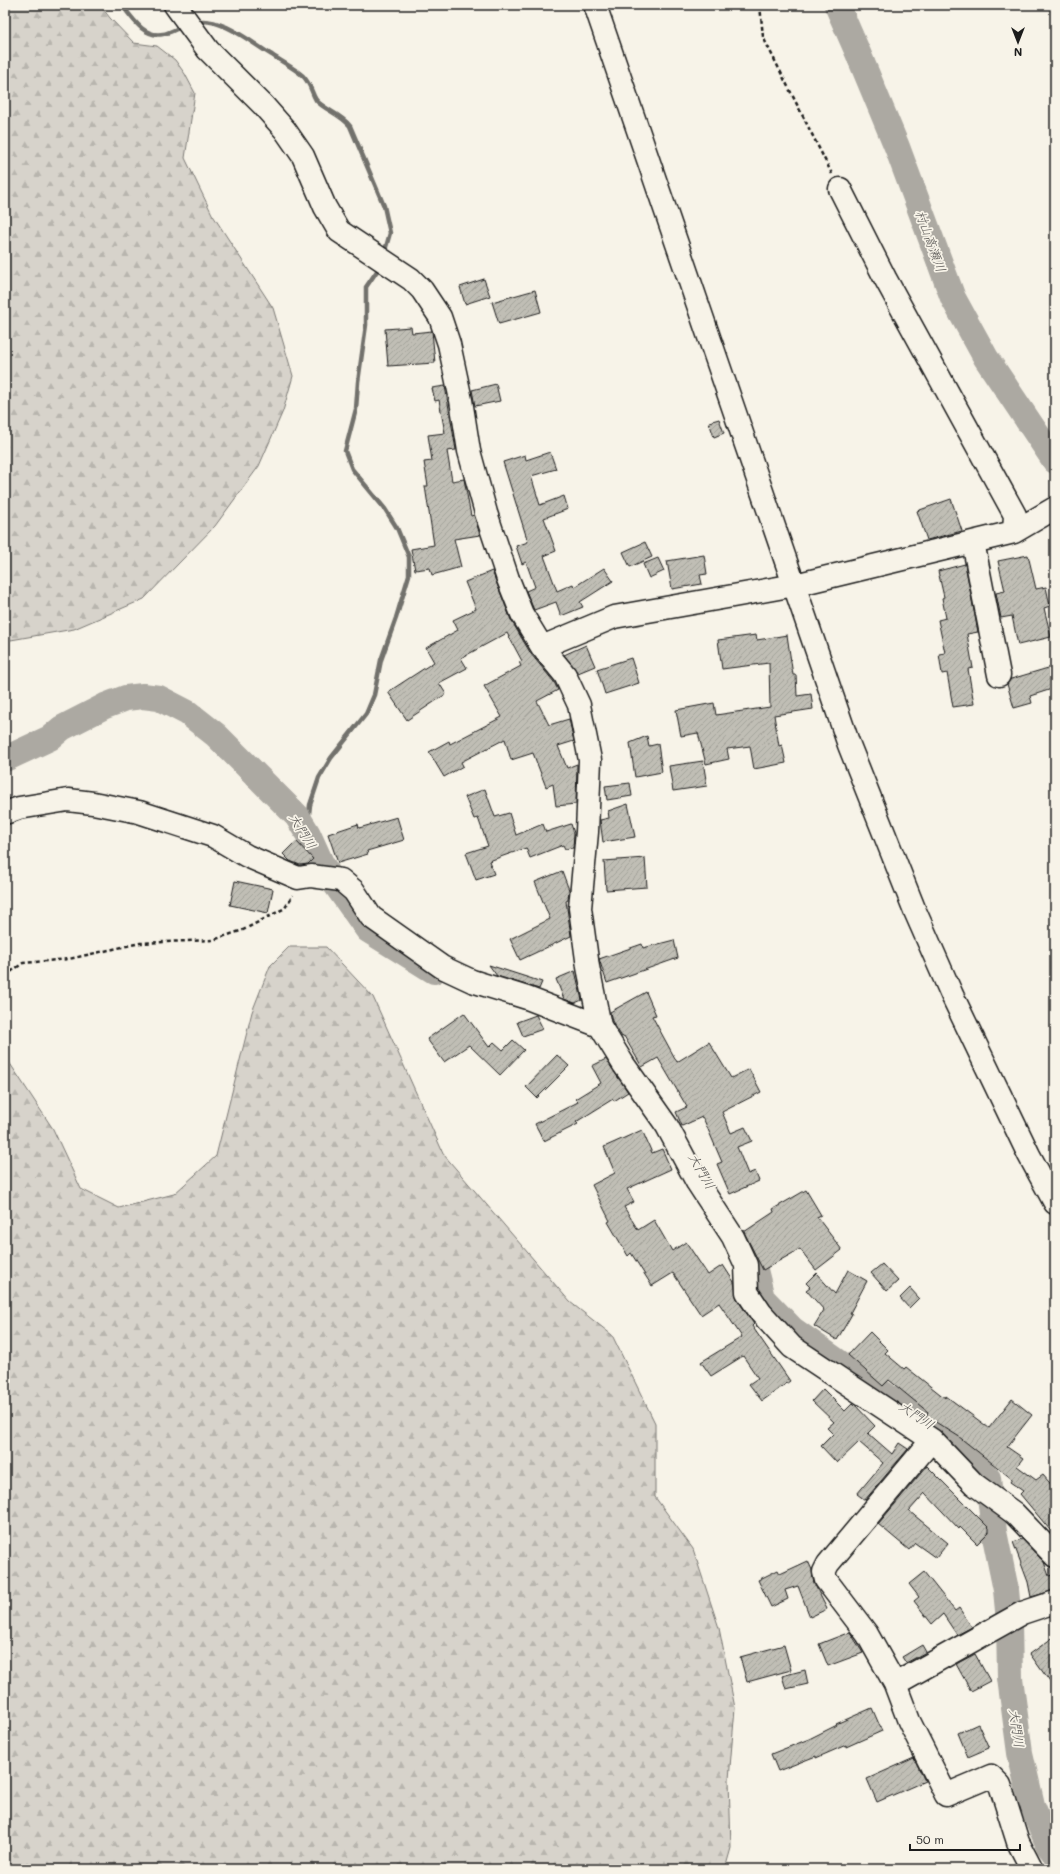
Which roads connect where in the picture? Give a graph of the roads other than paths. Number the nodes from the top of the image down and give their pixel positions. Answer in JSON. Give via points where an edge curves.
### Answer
{"nodes":[{"id":1,"x":595,"y":5,"type":"edge"},
{"id":2,"x":184,"y":18,"type":"edge"},
{"id":3,"x":840,"y":189,"type":"road end"},
{"id":4,"x":1055,"y":508,"type":"edge"},
{"id":5,"x":1018,"y":530,"type":"junction"},
{"id":6,"x":973,"y":542,"type":"junction"},
{"id":7,"x":795,"y":585,"type":"junction"},
{"id":8,"x":542,"y":647,"type":"junction"},
{"id":9,"x":999,"y":675,"type":"dead end"},
{"id":10,"x":5,"y":813,"type":"edge"},
{"id":11,"x":600,"y":1026,"type":"junction"},
{"id":12,"x":1055,"y":1203,"type":"edge"},
{"id":13,"x":932,"y":1440,"type":"junction"},
{"id":14,"x":1055,"y":1556,"type":"edge"},
{"id":15,"x":1055,"y":1602,"type":"edge"},
{"id":16,"x":895,"y":1684,"type":"junction"},
{"id":17,"x":1032,"y":1869,"type":"edge"}],
"edges":[{"from":1,"to":7,"type":"street"},
{"from":2,"to":8,"type":"street","via":[[208,50],[263,105],[304,156],[325,207],[339,231],[411,279],[422,290],[440,317],[449,344],[462,400],[469,450],[486,513],[522,614]]},
{"from":3,"to":5,"type":"street","via":[[885,278],[1015,515]]},
{"from":4,"to":5,"type":"street"},
{"from":5,"to":6,"type":"street"},
{"from":6,"to":7,"type":"street"},
{"from":6,"to":9,"type":"street"},
{"from":7,"to":8,"type":"street","via":[[614,617]]},
{"from":7,"to":12,"type":"street","via":[[849,745],[915,911],[990,1075]]},
{"from":8,"to":11,"type":"street","via":[[565,675],[579,705],[590,760],[580,908]]},
{"from":10,"to":11,"type":"street","via":[[19,808],[68,800],[139,812],[213,836],[247,856],[305,877],[341,880],[354,891],[371,917],[442,966],[472,981],[527,998]]},
{"from":11,"to":13,"type":"street","via":[[666,1126],[697,1182],[733,1238],[746,1265],[747,1292],[760,1313],[792,1347]]},
{"from":13,"to":14,"type":"street","via":[[974,1484],[1005,1506]]},
{"from":13,"to":16,"type":"street","via":[[824,1572],[826,1580],[867,1634]]},
{"from":15,"to":16,"type":"street","via":[[1022,1613],[995,1626]]},
{"from":16,"to":17,"type":"street","via":[[909,1721],[946,1795],[991,1776],[1000,1785],[1018,1842]]}]}
